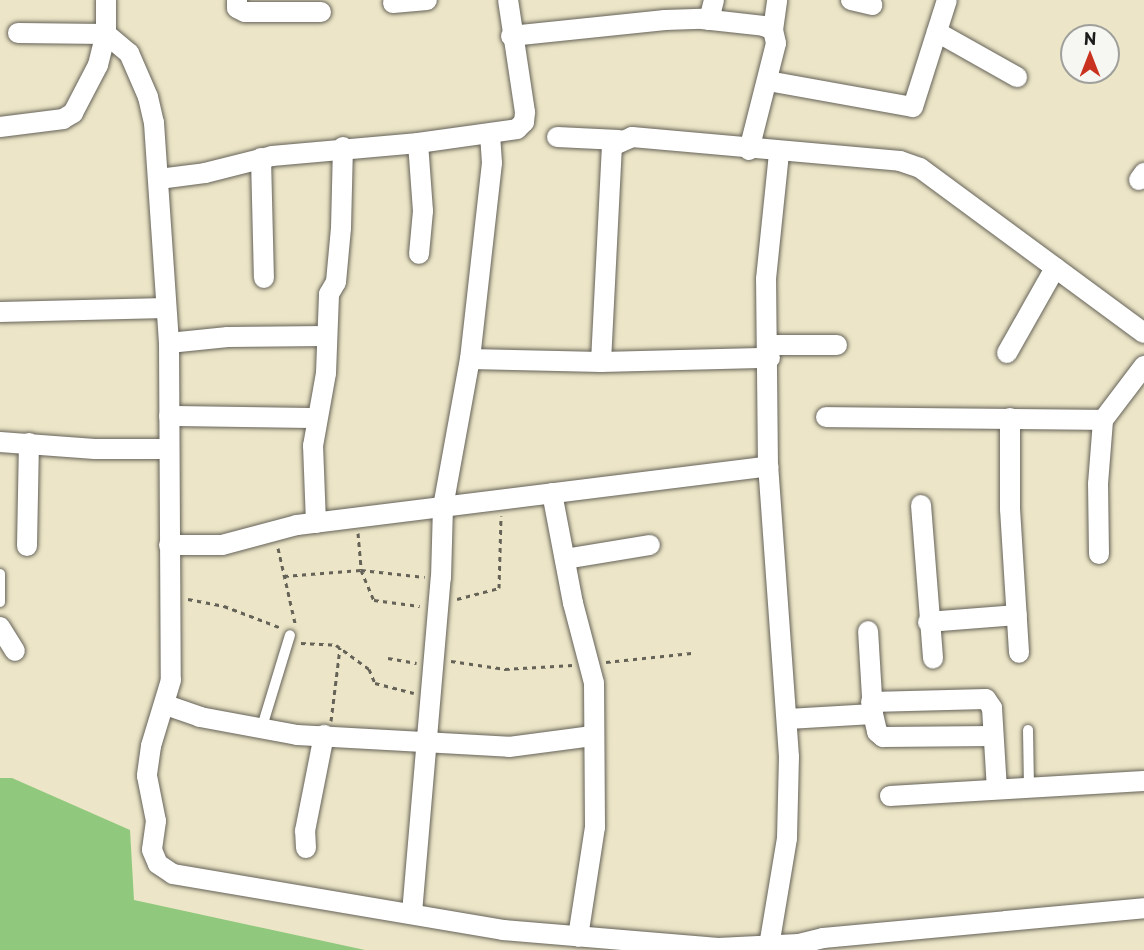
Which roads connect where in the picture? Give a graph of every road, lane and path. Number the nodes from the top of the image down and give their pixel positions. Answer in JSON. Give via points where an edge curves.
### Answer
{"nodes":[{"id":1,"x":106,"y":0,"type":"edge"},
{"id":2,"x":237,"y":0,"type":"edge"},
{"id":3,"x":427,"y":0,"type":"edge"},
{"id":4,"x":508,"y":0,"type":"edge"},
{"id":5,"x":714,"y":0,"type":"edge"},
{"id":6,"x":777,"y":0,"type":"edge"},
{"id":7,"x":946,"y":0,"type":"edge"},
{"id":8,"x":393,"y":3,"type":"dead end"},
{"id":9,"x":321,"y":12,"type":"dead end"},
{"id":10,"x":709,"y":20,"type":"junction"},
{"id":11,"x":773,"y":30,"type":"junction"},
{"id":12,"x":937,"y":32,"type":"junction"},
{"id":13,"x":18,"y":33,"type":"dead end"},
{"id":14,"x":106,"y":34,"type":"junction"},
{"id":15,"x":511,"y":36,"type":"junction"},
{"id":16,"x":1017,"y":77,"type":"dead end"},
{"id":17,"x":768,"y":81,"type":"junction"},
{"id":18,"x":0,"y":127,"type":"edge"},
{"id":19,"x":490,"y":134,"type":"junction"},
{"id":20,"x":557,"y":137,"type":"dead end"},
{"id":21,"x":619,"y":140,"type":"junction"},
{"id":22,"x":418,"y":143,"type":"junction"},
{"id":23,"x":343,"y":147,"type":"junction"},
{"id":24,"x":749,"y":150,"type":"junction"},
{"id":25,"x":779,"y":153,"type":"junction"},
{"id":26,"x":261,"y":158,"type":"junction"},
{"id":27,"x":159,"y":179,"type":"junction"},
{"id":28,"x":419,"y":254,"type":"dead end"},
{"id":29,"x":1055,"y":268,"type":"junction"},
{"id":30,"x":264,"y":278,"type":"dead end"},
{"id":31,"x":166,"y":308,"type":"junction"},
{"id":32,"x":0,"y":312,"type":"edge"},
{"id":33,"x":1144,"y":333,"type":"edge"},
{"id":34,"x":326,"y":336,"type":"junction"},
{"id":35,"x":169,"y":343,"type":"junction"},
{"id":36,"x":837,"y":345,"type":"dead end"},
{"id":37,"x":769,"y":352,"type":"junction"},
{"id":38,"x":1007,"y":353,"type":"dead end"},
{"id":39,"x":470,"y":359,"type":"junction"},
{"id":40,"x":601,"y":362,"type":"junction"},
{"id":41,"x":1144,"y":366,"type":"edge"},
{"id":42,"x":169,"y":416,"type":"junction"},
{"id":43,"x":825,"y":417,"type":"dead end"},
{"id":44,"x":317,"y":418,"type":"junction"},
{"id":45,"x":1010,"y":418,"type":"junction"},
{"id":46,"x":1102,"y":420,"type":"junction"},
{"id":47,"x":0,"y":442,"type":"edge"},
{"id":48,"x":29,"y":443,"type":"junction"},
{"id":49,"x":168,"y":449,"type":"junction"},
{"id":50,"x":768,"y":466,"type":"junction"},
{"id":51,"x":552,"y":493,"type":"junction"},
{"id":52,"x":502,"y":499,"type":"junction"},
{"id":53,"x":921,"y":505,"type":"dead end"},
{"id":54,"x":442,"y":507,"type":"junction"},
{"id":55,"x":357,"y":518,"type":"junction"},
{"id":56,"x":316,"y":523,"type":"junction"},
{"id":57,"x":274,"y":532,"type":"junction"},
{"id":58,"x":650,"y":544,"type":"dead end"},
{"id":59,"x":169,"y":545,"type":"junction"},
{"id":60,"x":27,"y":546,"type":"dead end"},
{"id":61,"x":1099,"y":554,"type":"dead end"},
{"id":62,"x":565,"y":559,"type":"junction"},
{"id":63,"x":361,"y":570,"type":"junction"},
{"id":64,"x":0,"y":574,"type":"edge"},
{"id":65,"x":284,"y":576,"type":"junction"},
{"id":66,"x":441,"y":578,"type":"junction"},
{"id":67,"x":0,"y":602,"type":"edge"},
{"id":68,"x":437,"y":603,"type":"junction"},
{"id":69,"x":1017,"y":615,"type":"junction"},
{"id":70,"x":928,"y":622,"type":"junction"},
{"id":71,"x":0,"y":627,"type":"edge"},
{"id":72,"x":868,"y":631,"type":"dead end"},
{"id":73,"x":290,"y":635,"type":"joint"},
{"id":74,"x":340,"y":648,"type":"dead end"},
{"id":75,"x":15,"y":651,"type":"dead end"},
{"id":76,"x":692,"y":653,"type":"dead end"},
{"id":77,"x":1019,"y":653,"type":"dead end"},
{"id":78,"x":388,"y":658,"type":"dead end"},
{"id":79,"x":933,"y":658,"type":"dead end"},
{"id":80,"x":434,"y":662,"type":"junction"},
{"id":81,"x":589,"y":664,"type":"junction"},
{"id":82,"x":166,"y":705,"type":"junction"},
{"id":83,"x":872,"y":708,"type":"junction"},
{"id":84,"x":788,"y":719,"type":"junction"},
{"id":85,"x":261,"y":730,"type":"junction"},
{"id":86,"x":1028,"y":730,"type":"dead end"},
{"id":87,"x":327,"y":735,"type":"junction"},
{"id":88,"x":592,"y":736,"type":"junction"},
{"id":89,"x":993,"y":736,"type":"junction"},
{"id":90,"x":426,"y":742,"type":"junction"},
{"id":91,"x":1144,"y":781,"type":"edge"},
{"id":92,"x":1029,"y":787,"type":"junction"},
{"id":93,"x":997,"y":789,"type":"junction"},
{"id":94,"x":890,"y":796,"type":"dead end"},
{"id":95,"x":306,"y":848,"type":"dead end"},
{"id":96,"x":1144,"y":908,"type":"edge"},
{"id":97,"x":412,"y":913,"type":"junction"},
{"id":98,"x":578,"y":937,"type":"junction"},
{"id":99,"x":769,"y":946,"type":"junction"},
{"id":100,"x":638,"y":947,"type":"edge"}],
"edges":[{"from":1,"to":14,"type":"street"},
{"from":2,"to":9,"type":"street","via":[[237,8],[245,12]]},
{"from":3,"to":8,"type":"street"},
{"from":4,"to":15,"type":"street"},
{"from":5,"to":10,"type":"street"},
{"from":6,"to":11,"type":"street"},
{"from":7,"to":12,"type":"street"},
{"from":10,"to":11,"type":"street"},
{"from":10,"to":15,"type":"street","via":[[665,20]]},
{"from":11,"to":17,"type":"street","via":[[776,43]]},
{"from":12,"to":16,"type":"street"},
{"from":12,"to":17,"type":"street","via":[[913,107]]},
{"from":13,"to":14,"type":"street"},
{"from":14,"to":18,"type":"street","via":[[98,65],[73,113],[63,119]]},
{"from":14,"to":27,"type":"street","via":[[129,53],[148,97]]},
{"from":15,"to":19,"type":"street","via":[[525,122],[517,129]]},
{"from":17,"to":24,"type":"street"},
{"from":19,"to":22,"type":"street"},
{"from":19,"to":39,"type":"street","via":[[492,163]]},
{"from":20,"to":21,"type":"street"},
{"from":21,"to":24,"type":"street","via":[[632,137]]},
{"from":21,"to":40,"type":"street","via":[[612,146],[610,160]]},
{"from":22,"to":23,"type":"street"},
{"from":22,"to":28,"type":"street","via":[[423,211]]},
{"from":23,"to":26,"type":"street"},
{"from":23,"to":34,"type":"street","via":[[342,228],[336,282],[329,294]]},
{"from":24,"to":25,"type":"street"},
{"from":25,"to":29,"type":"street","via":[[900,161],[920,168]]},
{"from":25,"to":37,"type":"street","via":[[766,279]]},
{"from":26,"to":27,"type":"street","via":[[205,173]]},
{"from":26,"to":30,"type":"street"},
{"from":27,"to":31,"type":"street"},
{"from":29,"to":33,"type":"street"},
{"from":29,"to":38,"type":"street"},
{"from":31,"to":32,"type":"street"},
{"from":31,"to":35,"type":"street"},
{"from":34,"to":35,"type":"street","via":[[228,337]]},
{"from":34,"to":44,"type":"street","via":[[323,394]]},
{"from":35,"to":42,"type":"street"},
{"from":36,"to":37,"type":"street"},
{"from":37,"to":40,"type":"street"},
{"from":37,"to":50,"type":"street"},
{"from":39,"to":40,"type":"street"},
{"from":39,"to":54,"type":"street"},
{"from":41,"to":46,"type":"street"},
{"from":42,"to":44,"type":"street"},
{"from":42,"to":49,"type":"street"},
{"from":43,"to":45,"type":"street"},
{"from":44,"to":56,"type":"street","via":[[313,446]]},
{"from":45,"to":46,"type":"street"},
{"from":45,"to":69,"type":"street","via":[[1010,509]]},
{"from":46,"to":61,"type":"street"},
{"from":47,"to":48,"type":"street"},
{"from":48,"to":49,"type":"street","via":[[95,449]]},
{"from":48,"to":60,"type":"street"},
{"from":49,"to":59,"type":"street"},
{"from":50,"to":51,"type":"street"},
{"from":50,"to":84,"type":"street","via":[[774,589]]},
{"from":51,"to":52,"type":"street"},
{"from":51,"to":62,"type":"street"},
{"from":52,"to":54,"type":"street"},
{"from":52,"to":68,"type":"path","via":[[499,588]]},
{"from":53,"to":70,"type":"street"},
{"from":54,"to":55,"type":"street"},
{"from":54,"to":66,"type":"street"},
{"from":55,"to":56,"type":"street"},
{"from":55,"to":63,"type":"path"},
{"from":56,"to":57,"type":"street"},
{"from":57,"to":59,"type":"street","via":[[222,544]]},
{"from":57,"to":65,"type":"path"},
{"from":58,"to":62,"type":"street"},
{"from":59,"to":82,"type":"street","via":[[171,680]]},
{"from":62,"to":81,"type":"street"},
{"from":63,"to":65,"type":"path"},
{"from":63,"to":66,"type":"path"},
{"from":63,"to":68,"type":"path","via":[[374,600]]},
{"from":64,"to":67,"type":"lane"},
{"from":65,"to":73,"type":"path","via":[[296,620]]},
{"from":66,"to":68,"type":"street"},
{"from":68,"to":80,"type":"street"},
{"from":69,"to":70,"type":"street"},
{"from":69,"to":77,"type":"street"},
{"from":70,"to":79,"type":"street"},
{"from":71,"to":75,"type":"street"},
{"from":72,"to":83,"type":"street"},
{"from":73,"to":85,"type":"lane"},
{"from":74,"to":87,"type":"path"},
{"from":76,"to":81,"type":"path"},
{"from":78,"to":80,"type":"path"},
{"from":80,"to":81,"type":"path","via":[[505,669]]},
{"from":80,"to":90,"type":"street"},
{"from":81,"to":88,"type":"street","via":[[594,682]]},
{"from":82,"to":85,"type":"street"},
{"from":82,"to":97,"type":"street","via":[[151,746],[147,776],[156,821],[152,850],[158,864],[173,874]]},
{"from":83,"to":84,"type":"street"},
{"from":83,"to":89,"type":"street","via":[[877,732],[883,738]]},
{"from":83,"to":89,"type":"street","via":[[986,699],[992,708]]},
{"from":84,"to":99,"type":"street","via":[[787,838]]},
{"from":85,"to":87,"type":"street"},
{"from":86,"to":92,"type":"lane"},
{"from":87,"to":90,"type":"street"},
{"from":87,"to":95,"type":"street","via":[[305,831]]},
{"from":88,"to":90,"type":"street","via":[[509,747]]},
{"from":88,"to":98,"type":"street","via":[[595,827]]},
{"from":89,"to":93,"type":"street"},
{"from":90,"to":97,"type":"street"},
{"from":91,"to":92,"type":"street"},
{"from":92,"to":93,"type":"street"},
{"from":93,"to":94,"type":"street"},
{"from":96,"to":99,"type":"street"},
{"from":97,"to":98,"type":"street","via":[[503,930]]},
{"from":98,"to":100,"type":"street"},
{"from":99,"to":100,"type":"street"}]}
